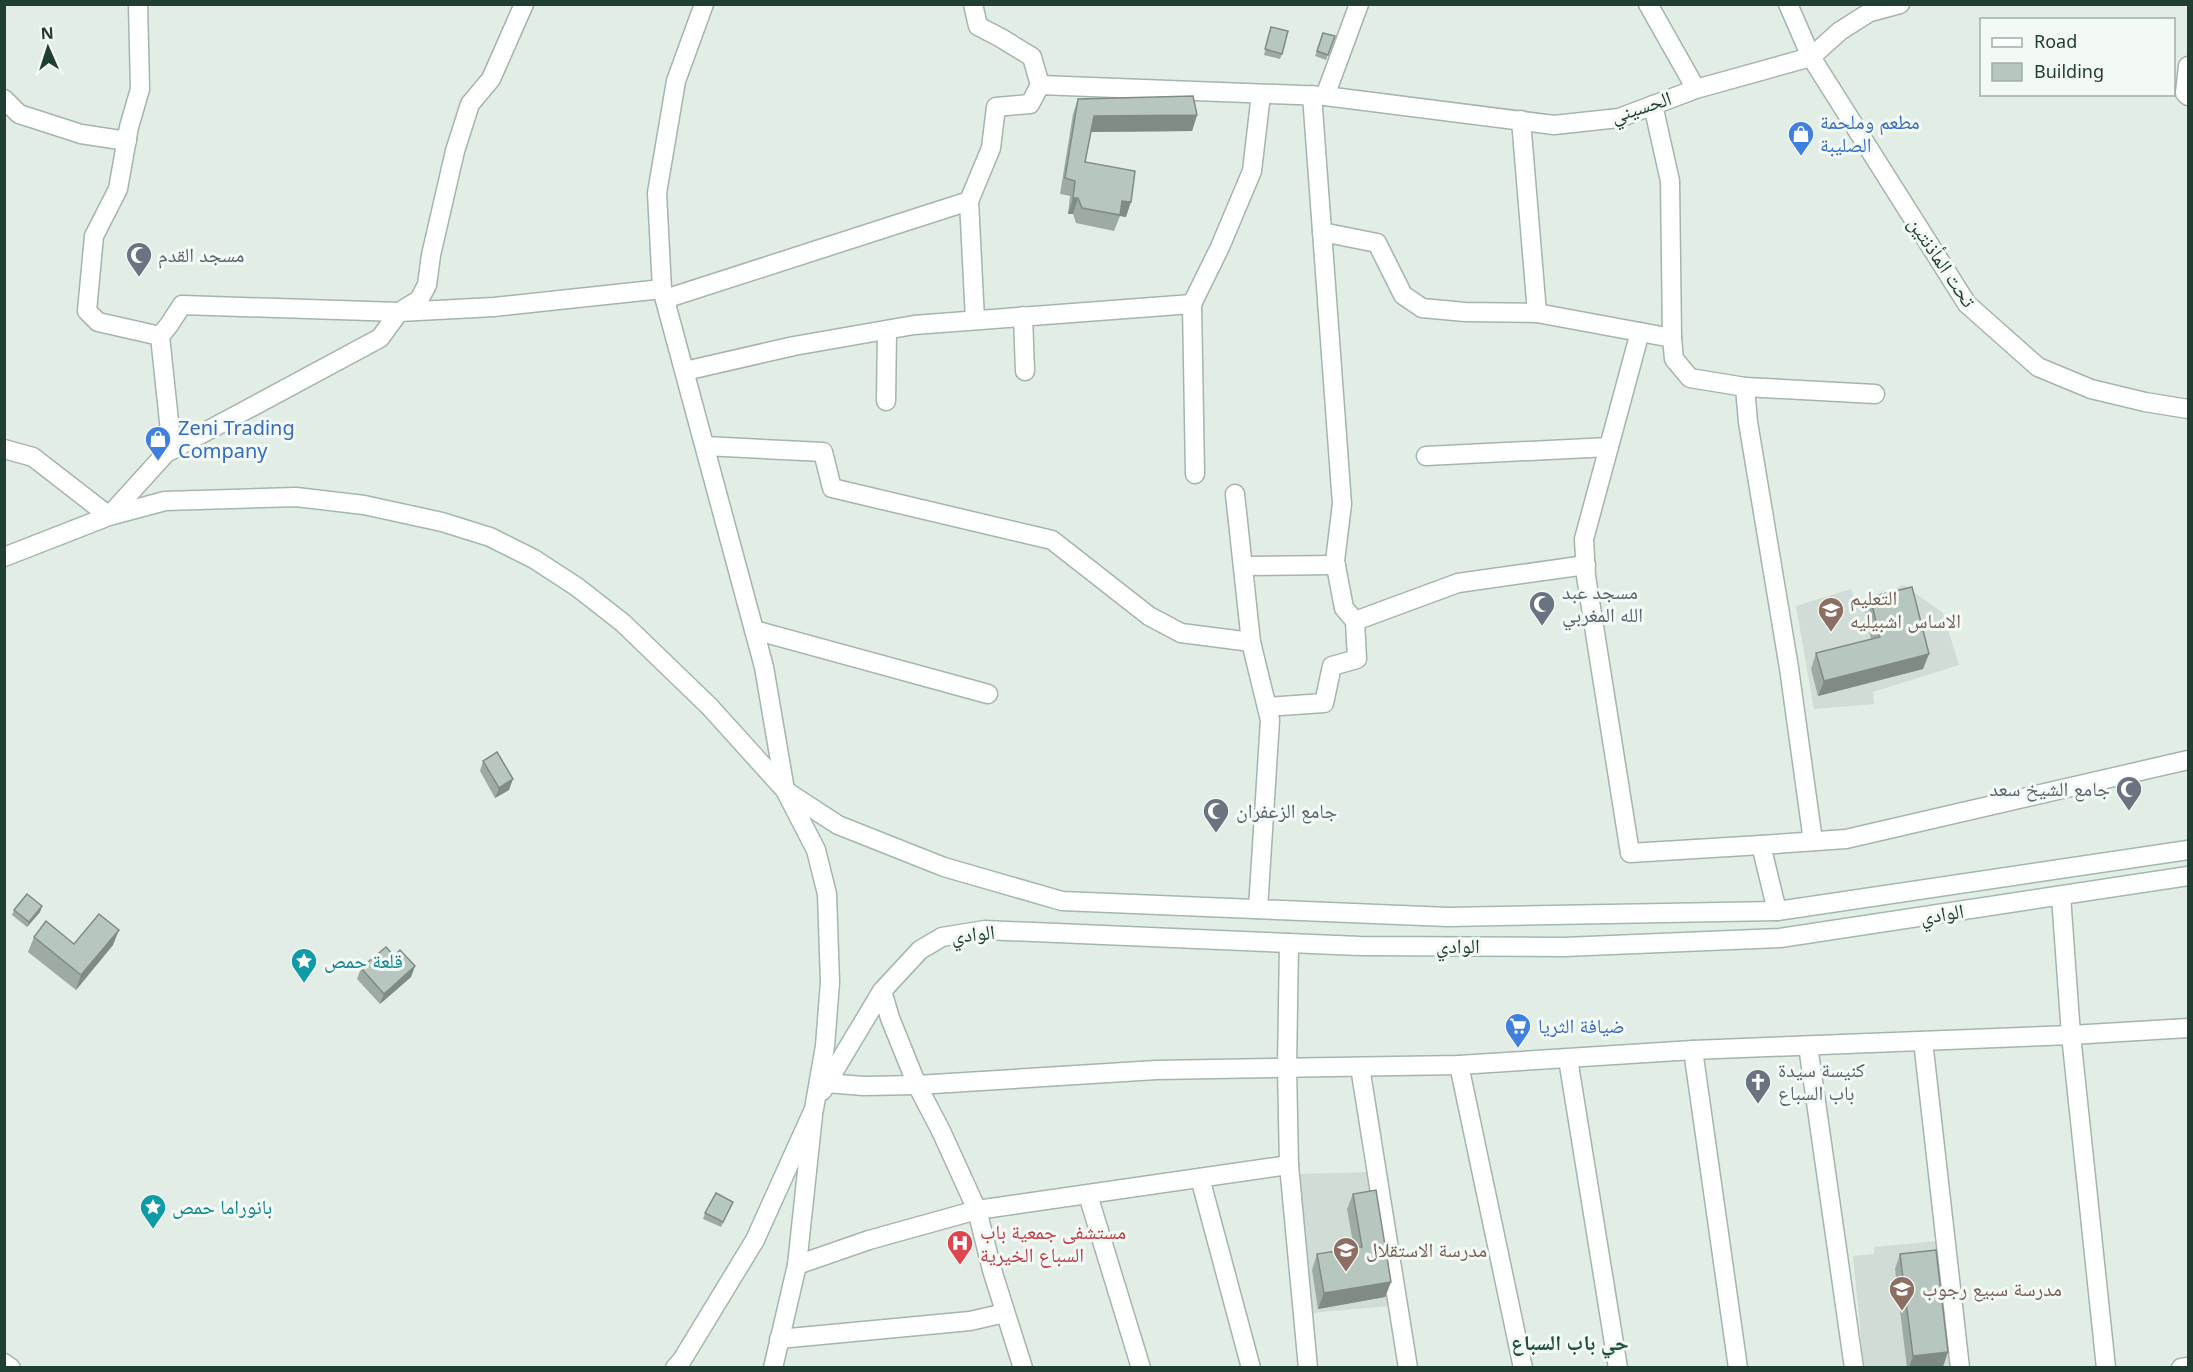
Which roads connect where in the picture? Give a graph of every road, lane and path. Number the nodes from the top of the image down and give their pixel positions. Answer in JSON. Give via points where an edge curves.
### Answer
{"nodes":[{"id":1,"x":138,"y":4,"type":"edge"},
{"id":2,"x":524,"y":4,"type":"edge"},
{"id":3,"x":704,"y":4,"type":"edge"},
{"id":4,"x":973,"y":4,"type":"edge"},
{"id":5,"x":1359,"y":4,"type":"edge"},
{"id":6,"x":1648,"y":4,"type":"edge"},
{"id":7,"x":1788,"y":4,"type":"edge"},
{"id":8,"x":1900,"y":4,"type":"edge"},
{"id":9,"x":1811,"y":57,"type":"junction"},
{"id":10,"x":2188,"y":66,"type":"edge"},
{"id":11,"x":1040,"y":85,"type":"junction"},
{"id":12,"x":1696,"y":89,"type":"junction"},
{"id":13,"x":1261,"y":94,"type":"junction"},
{"id":14,"x":1319,"y":96,"type":"junction"},
{"id":15,"x":2188,"y":96,"type":"edge"},
{"id":16,"x":4,"y":99,"type":"edge"},
{"id":17,"x":1653,"y":105,"type":"junction"},
{"id":18,"x":1521,"y":120,"type":"junction"},
{"id":19,"x":127,"y":141,"type":"junction"},
{"id":20,"x":969,"y":201,"type":"junction"},
{"id":21,"x":1322,"y":232,"type":"junction"},
{"id":22,"x":664,"y":294,"type":"junction"},
{"id":23,"x":1192,"y":304,"type":"junction"},
{"id":24,"x":399,"y":312,"type":"junction"},
{"id":25,"x":1538,"y":313,"type":"junction"},
{"id":26,"x":1023,"y":316,"type":"junction"},
{"id":27,"x":975,"y":320,"type":"junction"},
{"id":28,"x":887,"y":330,"type":"junction"},
{"id":29,"x":1640,"y":332,"type":"junction"},
{"id":30,"x":160,"y":336,"type":"junction"},
{"id":31,"x":1672,"y":338,"type":"junction"},
{"id":32,"x":685,"y":370,"type":"junction"},
{"id":33,"x":1025,"y":370,"type":"dead end"},
{"id":34,"x":1744,"y":387,"type":"junction"},
{"id":35,"x":1875,"y":394,"type":"dead end"},
{"id":36,"x":886,"y":401,"type":"dead end"},
{"id":37,"x":2188,"y":409,"type":"edge"},
{"id":38,"x":705,"y":446,"type":"junction"},
{"id":39,"x":1608,"y":447,"type":"junction"},
{"id":40,"x":4,"y":449,"type":"edge"},
{"id":41,"x":172,"y":450,"type":"junction"},
{"id":42,"x":1426,"y":456,"type":"dead end"},
{"id":43,"x":1195,"y":474,"type":"dead end"},
{"id":44,"x":1235,"y":494,"type":"dead end"},
{"id":45,"x":109,"y":516,"type":"junction"},
{"id":46,"x":4,"y":557,"type":"edge"},
{"id":47,"x":1336,"y":565,"type":"junction"},
{"id":48,"x":1586,"y":565,"type":"junction"},
{"id":49,"x":1243,"y":566,"type":"junction"},
{"id":50,"x":1355,"y":621,"type":"junction"},
{"id":51,"x":754,"y":630,"type":"junction"},
{"id":52,"x":1251,"y":642,"type":"junction"},
{"id":53,"x":988,"y":694,"type":"dead end"},
{"id":54,"x":1267,"y":707,"type":"junction"},
{"id":55,"x":2188,"y":760,"type":"edge"},
{"id":56,"x":785,"y":790,"type":"junction"},
{"id":57,"x":1813,"y":841,"type":"junction"},
{"id":58,"x":1761,"y":845,"type":"junction"},
{"id":59,"x":2188,"y":850,"type":"edge"},
{"id":60,"x":2188,"y":876,"type":"edge"},
{"id":61,"x":2061,"y":896,"type":"junction"},
{"id":62,"x":1258,"y":909,"type":"junction"},
{"id":63,"x":1776,"y":911,"type":"junction"},
{"id":64,"x":1289,"y":943,"type":"junction"},
{"id":65,"x":882,"y":991,"type":"junction"},
{"id":66,"x":2188,"y":1028,"type":"edge"},
{"id":67,"x":2072,"y":1035,"type":"junction"},
{"id":68,"x":1923,"y":1041,"type":"junction"},
{"id":69,"x":1808,"y":1046,"type":"junction"},
{"id":70,"x":1693,"y":1050,"type":"junction"},
{"id":71,"x":1568,"y":1059,"type":"junction"},
{"id":72,"x":1459,"y":1065,"type":"junction"},
{"id":73,"x":1360,"y":1067,"type":"junction"},
{"id":74,"x":1287,"y":1068,"type":"junction"},
{"id":75,"x":826,"y":1083,"type":"junction"},
{"id":76,"x":917,"y":1085,"type":"junction"},
{"id":77,"x":814,"y":1109,"type":"junction"},
{"id":78,"x":1289,"y":1165,"type":"junction"},
{"id":79,"x":1200,"y":1178,"type":"junction"},
{"id":80,"x":1088,"y":1195,"type":"junction"},
{"id":81,"x":977,"y":1210,"type":"junction"},
{"id":82,"x":797,"y":1265,"type":"junction"},
{"id":83,"x":1005,"y":1313,"type":"junction"},
{"id":84,"x":779,"y":1339,"type":"junction"},
{"id":85,"x":4,"y":1363,"type":"edge"},
{"id":86,"x":2188,"y":1367,"type":"edge"},
{"id":87,"x":11,"y":1368,"type":"edge"},
{"id":88,"x":675,"y":1368,"type":"edge"},
{"id":89,"x":773,"y":1368,"type":"edge"},
{"id":90,"x":1023,"y":1368,"type":"edge"},
{"id":91,"x":1141,"y":1368,"type":"edge"},
{"id":92,"x":1251,"y":1368,"type":"edge"},
{"id":93,"x":1308,"y":1368,"type":"edge"},
{"id":94,"x":1408,"y":1368,"type":"edge"},
{"id":95,"x":1523,"y":1368,"type":"edge"},
{"id":96,"x":1618,"y":1368,"type":"edge"},
{"id":97,"x":1738,"y":1368,"type":"edge"},
{"id":98,"x":1854,"y":1368,"type":"edge"},
{"id":99,"x":1960,"y":1368,"type":"edge"},
{"id":100,"x":2106,"y":1368,"type":"edge"},
{"id":101,"x":2181,"y":1368,"type":"edge"}],
"edges":[{"from":1,"to":19,"type":"street","via":[[140,88]]},
{"from":2,"to":24,"type":"street","via":[[491,79],[470,104],[454,151],[427,285],[419,300]]},
{"from":3,"to":22,"type":"street","via":[[676,81],[657,193]]},
{"from":4,"to":11,"type":"street","via":[[978,26],[1032,57]]},
{"from":5,"to":14,"type":"street"},
{"from":6,"to":12,"type":"street"},
{"from":7,"to":9,"type":"street","name":"تحت المأذنتين"},
{"from":8,"to":9,"type":"street","name":"الحسيني","via":[[1870,12],[1840,31]]},
{"from":9,"to":12,"type":"street","name":"الحسيني"},
{"from":9,"to":37,"type":"street","name":"تحت المأذنتين","via":[[1967,304],[2038,367],[2091,390]]},
{"from":10,"to":15,"type":"street"},
{"from":11,"to":13,"type":"street","name":"الحسيني"},
{"from":11,"to":20,"type":"street","via":[[1029,104],[996,107],[991,148]]},
{"from":12,"to":17,"type":"street","name":"الحسيني"},
{"from":13,"to":14,"type":"street","name":"الحسيني"},
{"from":13,"to":23,"type":"street","via":[[1252,171]]},
{"from":14,"to":18,"type":"street","name":"الحسيني"},
{"from":14,"to":21,"type":"street"},
{"from":16,"to":19,"type":"street","via":[[19,114],[81,134]]},
{"from":17,"to":18,"type":"street","name":"الحسيني","via":[[1618,118],[1554,124]]},
{"from":17,"to":31,"type":"street","via":[[1671,181]]},
{"from":18,"to":25,"type":"street"},
{"from":19,"to":30,"type":"street","via":[[118,189],[94,236],[87,311],[98,322]]},
{"from":20,"to":22,"type":"street"},
{"from":20,"to":27,"type":"street"},
{"from":21,"to":25,"type":"street","via":[[1377,243],[1403,295],[1422,308]]},
{"from":21,"to":47,"type":"street","via":[[1342,504]]},
{"from":22,"to":24,"type":"street"},
{"from":22,"to":32,"type":"street"},
{"from":23,"to":26,"type":"street"},
{"from":23,"to":43,"type":"street"},
{"from":24,"to":30,"type":"street","via":[[182,305]]},
{"from":24,"to":41,"type":"street","via":[[380,338]]},
{"from":25,"to":29,"type":"street"},
{"from":26,"to":27,"type":"street"},
{"from":26,"to":33,"type":"street"},
{"from":27,"to":28,"type":"street"},
{"from":28,"to":32,"type":"street"},
{"from":28,"to":36,"type":"street"},
{"from":29,"to":31,"type":"street"},
{"from":29,"to":39,"type":"street"},
{"from":30,"to":41,"type":"street"},
{"from":31,"to":34,"type":"street","via":[[1674,359],[1690,378]]},
{"from":32,"to":38,"type":"street"},
{"from":34,"to":35,"type":"street"},
{"from":34,"to":57,"type":"street"},
{"from":38,"to":51,"type":"street"},
{"from":38,"to":52,"type":"street","via":[[823,453],[832,488],[1052,540],[1149,616],[1181,633]]},
{"from":39,"to":42,"type":"street"},
{"from":39,"to":48,"type":"street","via":[[1584,539]]},
{"from":40,"to":45,"type":"street","via":[[33,457]]},
{"from":41,"to":45,"type":"street"},
{"from":44,"to":49,"type":"street"},
{"from":45,"to":46,"type":"street"},
{"from":45,"to":56,"type":"street","via":[[165,501],[296,497],[364,505],[490,537],[577,586],[623,622],[709,706]]},
{"from":47,"to":49,"type":"street"},
{"from":47,"to":50,"type":"street","via":[[1344,608]]},
{"from":48,"to":50,"type":"street","via":[[1458,583]]},
{"from":48,"to":58,"type":"street","via":[[1630,853]]},
{"from":49,"to":52,"type":"street"},
{"from":50,"to":54,"type":"street","via":[[1357,659],[1332,666],[1324,703]]},
{"from":51,"to":53,"type":"street"},
{"from":51,"to":56,"type":"street"},
{"from":52,"to":54,"type":"street"},
{"from":54,"to":62,"type":"street","via":[[1270,720]]},
{"from":55,"to":57,"type":"street","via":[[1846,839]]},
{"from":56,"to":62,"type":"street","name":"الوادي","via":[[838,825],[944,867],[1062,901]]},
{"from":56,"to":77,"type":"street","via":[[816,850],[827,894],[830,982],[825,1046]]},
{"from":57,"to":58,"type":"street"},
{"from":58,"to":63,"type":"street"},
{"from":59,"to":63,"type":"street","name":"الوادي"},
{"from":60,"to":61,"type":"street","name":"الوادي"},
{"from":61,"to":64,"type":"street","name":"الوادي","via":[[1780,938],[1564,947]]},
{"from":61,"to":67,"type":"street"},
{"from":62,"to":63,"type":"street","name":"الوادي","via":[[1448,917]]},
{"from":64,"to":65,"type":"street","name":"الوادي","via":[[985,930],[942,937],[920,950]]},
{"from":64,"to":74,"type":"street"},
{"from":65,"to":75,"type":"street","name":"الوادي"},
{"from":65,"to":76,"type":"street"},
{"from":66,"to":67,"type":"street"},
{"from":67,"to":68,"type":"street"},
{"from":67,"to":100,"type":"street"},
{"from":68,"to":69,"type":"street"},
{"from":68,"to":99,"type":"street"},
{"from":69,"to":70,"type":"street"},
{"from":69,"to":98,"type":"street"},
{"from":70,"to":71,"type":"street"},
{"from":70,"to":97,"type":"street"},
{"from":71,"to":72,"type":"street"},
{"from":71,"to":96,"type":"street"},
{"from":72,"to":73,"type":"street"},
{"from":72,"to":95,"type":"street"},
{"from":73,"to":74,"type":"street"},
{"from":73,"to":94,"type":"street"},
{"from":74,"to":76,"type":"street","via":[[1156,1070]]},
{"from":74,"to":78,"type":"street"},
{"from":75,"to":76,"type":"street"},
{"from":75,"to":77,"type":"street","name":"الوادي"},
{"from":76,"to":81,"type":"street"},
{"from":77,"to":82,"type":"street"},
{"from":77,"to":88,"type":"street","via":[[755,1240]]},
{"from":78,"to":79,"type":"street"},
{"from":78,"to":93,"type":"street"},
{"from":79,"to":80,"type":"street"},
{"from":79,"to":92,"type":"street"},
{"from":80,"to":81,"type":"street"},
{"from":80,"to":91,"type":"street"},
{"from":81,"to":82,"type":"street"},
{"from":81,"to":83,"type":"street"},
{"from":82,"to":84,"type":"street"},
{"from":83,"to":84,"type":"street","via":[[970,1321]]},
{"from":83,"to":90,"type":"street"},
{"from":84,"to":89,"type":"street"},
{"from":85,"to":87,"type":"street"},
{"from":86,"to":101,"type":"street"}]}
